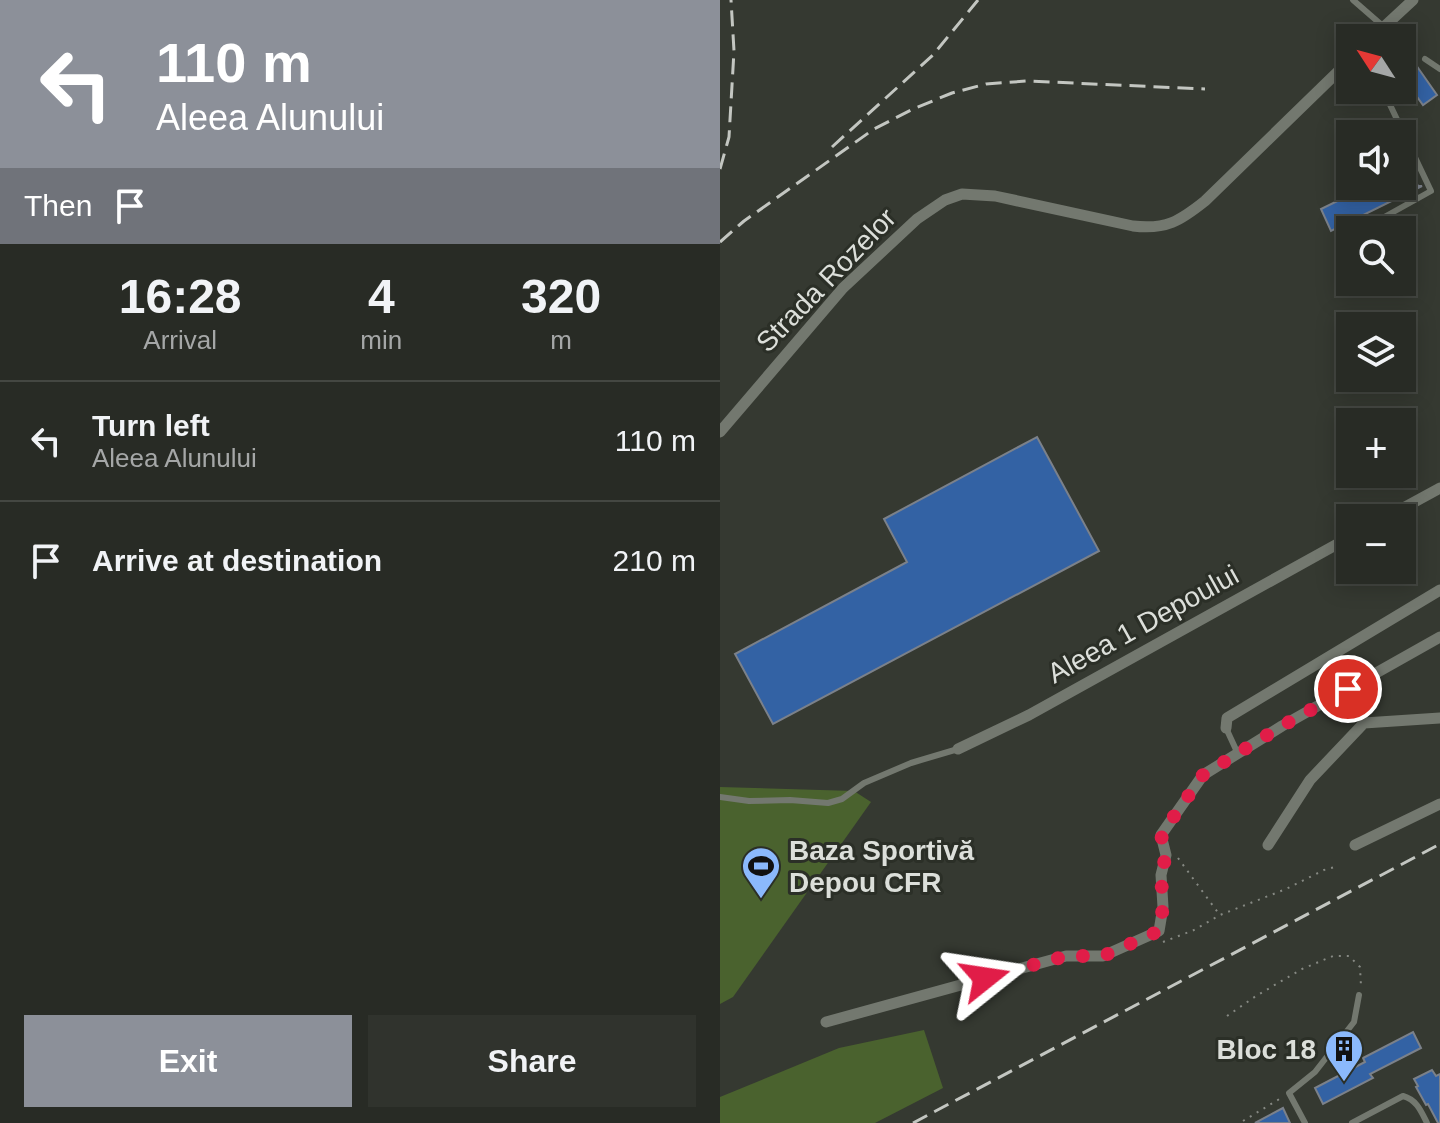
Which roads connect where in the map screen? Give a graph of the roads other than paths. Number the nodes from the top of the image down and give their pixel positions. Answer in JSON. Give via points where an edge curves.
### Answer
{"nodes":[{"id":1,"x":1353,"y":0,"type":"edge"},
{"id":2,"x":1413,"y":0,"type":"edge"},
{"id":3,"x":1381,"y":24,"type":"edge"},
{"id":4,"x":1387,"y":24,"type":"edge"},
{"id":5,"x":1425,"y":59,"type":"dead end"},
{"id":6,"x":1440,"y":69,"type":"edge"},
{"id":7,"x":1336,"y":74,"type":"edge"},
{"id":8,"x":1390,"y":104,"type":"edge"},
{"id":9,"x":1386,"y":216,"type":"edge"},
{"id":10,"x":720,"y":432,"type":"edge"},
{"id":11,"x":1440,"y":488,"type":"edge"},
{"id":12,"x":1411,"y":504,"type":"edge"},
{"id":13,"x":1336,"y":545,"type":"edge"},
{"id":14,"x":1440,"y":590,"type":"edge"},
{"id":15,"x":1440,"y":637,"type":"edge"},
{"id":16,"x":1348,"y":689,"type":"junction"},
{"id":17,"x":1440,"y":718,"type":"edge"},
{"id":18,"x":1364,"y":723,"type":"junction"},
{"id":19,"x":1226,"y":728,"type":"joint"},
{"id":20,"x":958,"y":749,"type":"joint"},
{"id":21,"x":1238,"y":754,"type":"junction"},
{"id":22,"x":720,"y":797,"type":"edge"},
{"id":23,"x":1440,"y":804,"type":"edge"},
{"id":24,"x":1268,"y":845,"type":"dead end"},
{"id":25,"x":1355,"y":845,"type":"dead end"},
{"id":26,"x":1359,"y":995,"type":"road end"},
{"id":27,"x":826,"y":1022,"type":"dead end"},
{"id":28,"x":1305,"y":1123,"type":"edge"},
{"id":29,"x":1352,"y":1123,"type":"edge"},
{"id":30,"x":1427,"y":1123,"type":"edge"}],
"edges":[{"from":1,"to":3,"type":"lane"},
{"from":2,"to":4,"type":"street"},
{"from":5,"to":6,"type":"lane"},
{"from":7,"to":10,"type":"street","name":"Strada Rozelor","via":[[1205,201],[1167,226],[1133,226],[979,194],[945,200],[843,288]]},
{"from":8,"to":9,"type":"lane","via":[[1431,191]]},
{"from":11,"to":12,"type":"street"},
{"from":13,"to":20,"type":"street","name":"Aleea 1 Depoului"},
{"from":14,"to":19,"type":"street","via":[[1227,718]]},
{"from":15,"to":16,"type":"street"},
{"from":16,"to":18,"type":"lane"},
{"from":16,"to":21,"type":"street"},
{"from":17,"to":18,"type":"street"},
{"from":18,"to":24,"type":"street","via":[[1310,780]]},
{"from":19,"to":21,"type":"lane"},
{"from":20,"to":22,"type":"lane","via":[[911,763],[828,803]]},
{"from":21,"to":27,"type":"street","via":[[1203,775],[1161,835],[1166,855],[1159,931],[1103,956],[1066,956]]},
{"from":23,"to":25,"type":"street"},
{"from":26,"to":28,"type":"lane","via":[[1354,1022],[1315,1072],[1289,1093]]},
{"from":29,"to":30,"type":"lane","via":[[1403,1096],[1418,1105]]}]}
